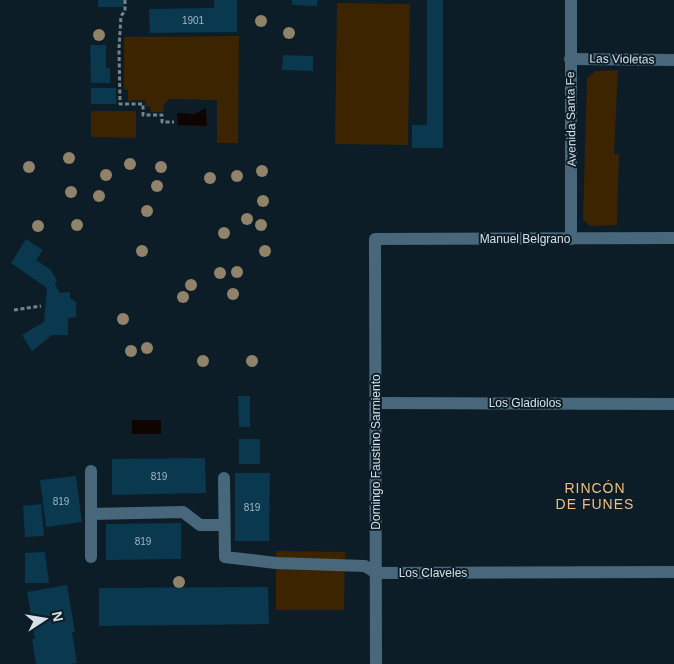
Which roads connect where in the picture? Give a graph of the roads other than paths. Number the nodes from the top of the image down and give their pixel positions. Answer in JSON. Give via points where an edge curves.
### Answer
{"nodes":[{"id":1,"x":571,"y":0,"type":"edge"},
{"id":2,"x":570,"y":59,"type":"junction"},
{"id":3,"x":674,"y":60,"type":"edge"},
{"id":4,"x":572,"y":238,"type":"junction"},
{"id":5,"x":674,"y":238,"type":"edge"},
{"id":6,"x":375,"y":239,"type":"joint"},
{"id":7,"x":376,"y":403,"type":"junction"},
{"id":8,"x":674,"y":404,"type":"edge"},
{"id":9,"x":90,"y":472,"type":"dead end"},
{"id":10,"x":224,"y":478,"type":"dead end"},
{"id":11,"x":91,"y":514,"type":"junction"},
{"id":12,"x":224,"y":525,"type":"junction"},
{"id":13,"x":91,"y":557,"type":"dead end"},
{"id":14,"x":674,"y":572,"type":"edge"},
{"id":15,"x":376,"y":573,"type":"junction"},
{"id":16,"x":376,"y":664,"type":"edge"}],
"edges":[{"from":1,"to":2,"type":"street","name":"Avenida Santa Fe"},
{"from":2,"to":3,"type":"street","name":"Las Violetas"},
{"from":2,"to":4,"type":"street","name":"Avenida Santa Fe"},
{"from":4,"to":5,"type":"street","name":"Manuel Belgrano"},
{"from":4,"to":6,"type":"street","name":"Manuel Belgrano"},
{"from":6,"to":7,"type":"street","name":"Domingo Faustino Sarmiento"},
{"from":7,"to":8,"type":"street","name":"Los Gladiolos"},
{"from":7,"to":15,"type":"street","name":"Domingo Faustino Sarmiento"},
{"from":9,"to":11,"type":"street"},
{"from":10,"to":12,"type":"street"},
{"from":11,"to":12,"type":"street","via":[[183,512],[200,525]]},
{"from":11,"to":13,"type":"street"},
{"from":12,"to":15,"type":"street","name":"Los Claveles","via":[[225,557],[276,563],[365,566]]},
{"from":14,"to":15,"type":"street","name":"Los Claveles"},
{"from":15,"to":16,"type":"street","name":"Domingo Faustino Sarmiento"}]}
